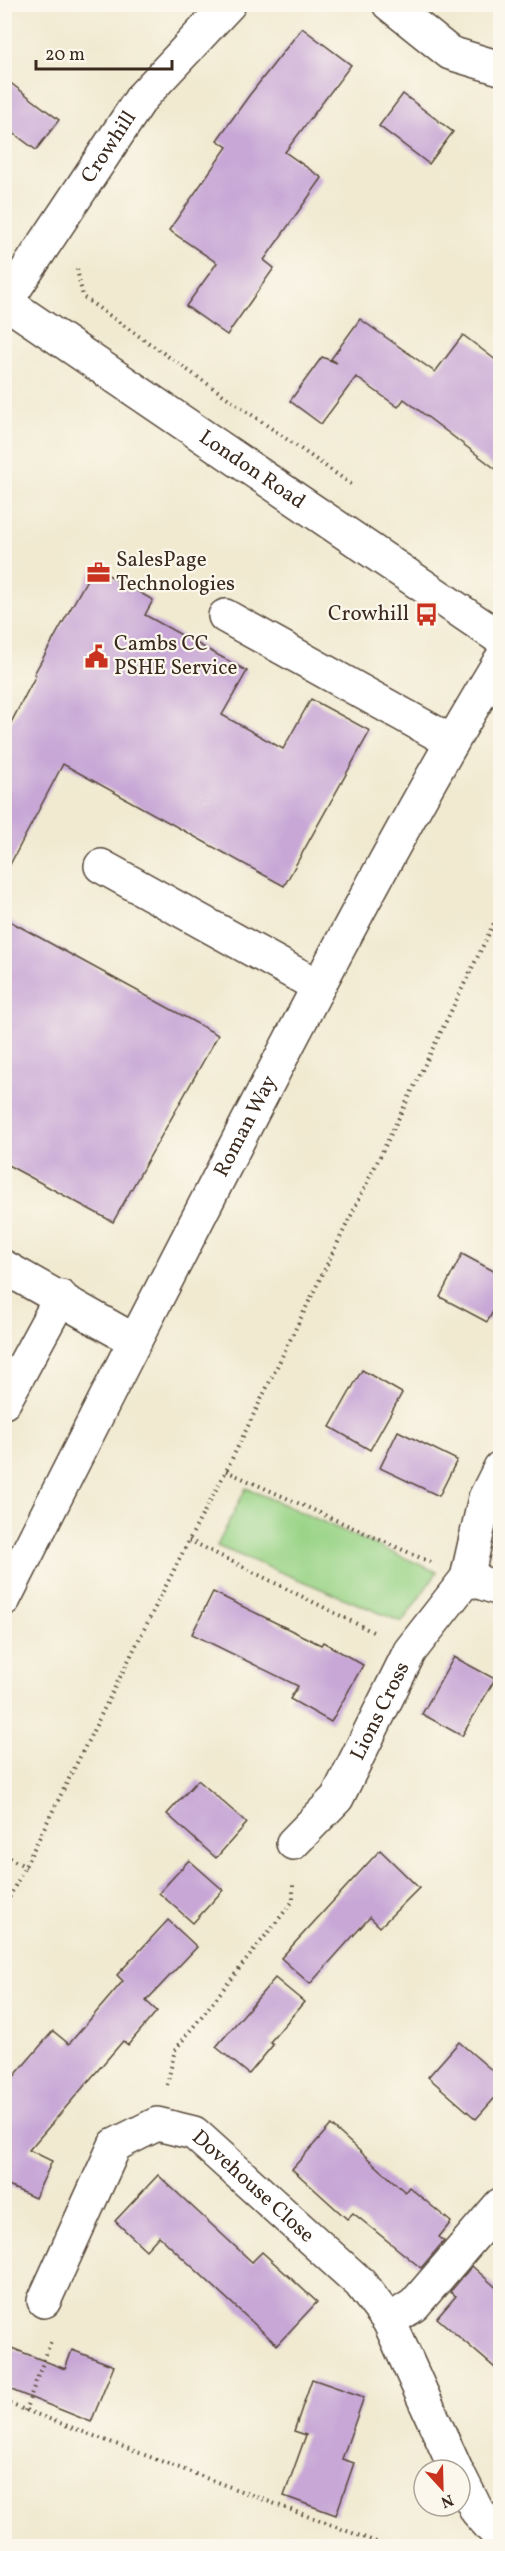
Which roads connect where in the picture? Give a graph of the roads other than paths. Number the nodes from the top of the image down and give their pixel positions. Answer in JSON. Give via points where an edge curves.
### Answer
{"nodes":[{"id":1,"x":229,"y":4,"type":"edge"},
{"id":2,"x":389,"y":4,"type":"edge"},
{"id":3,"x":501,"y":68,"type":"edge"},
{"id":4,"x":5,"y":301,"type":"edge"},
{"id":5,"x":225,"y":616,"type":"dead end"},
{"id":6,"x":501,"y":638,"type":"edge"},
{"id":7,"x":501,"y":661,"type":"edge"},
{"id":8,"x":452,"y":742,"type":"junction"},
{"id":9,"x":101,"y":866,"type":"dead end"},
{"id":10,"x":318,"y":986,"type":"junction"},
{"id":11,"x":4,"y":1268,"type":"edge"},
{"id":12,"x":61,"y":1298,"type":"junction"},
{"id":13,"x":135,"y":1341,"type":"junction"},
{"id":14,"x":4,"y":1402,"type":"edge"},
{"id":15,"x":501,"y":1468,"type":"edge"},
{"id":16,"x":467,"y":1578,"type":"junction"},
{"id":17,"x":501,"y":1589,"type":"edge"},
{"id":18,"x":4,"y":1599,"type":"edge"},
{"id":19,"x":293,"y":1843,"type":"road end"},
{"id":20,"x":501,"y":2205,"type":"edge"},
{"id":21,"x":44,"y":2301,"type":"road end"},
{"id":22,"x":389,"y":2321,"type":"junction"},
{"id":23,"x":451,"y":2458,"type":"edge"},
{"id":24,"x":472,"y":2501,"type":"edge"},
{"id":25,"x":501,"y":2537,"type":"edge"}],
"edges":[{"from":1,"to":4,"type":"street","name":"Crowhill","via":[[142,97]]},
{"from":2,"to":3,"type":"street","via":[[450,53]]},
{"from":4,"to":6,"type":"street","name":"London Road"},
{"from":5,"to":8,"type":"street"},
{"from":7,"to":8,"type":"street","name":"Roman Way"},
{"from":8,"to":10,"type":"street","name":"Roman Way"},
{"from":9,"to":10,"type":"street"},
{"from":10,"to":13,"type":"street","name":"Roman Way"},
{"from":11,"to":12,"type":"street"},
{"from":12,"to":13,"type":"street"},
{"from":12,"to":14,"type":"street"},
{"from":13,"to":18,"type":"street","name":"Roman Way"},
{"from":15,"to":16,"type":"street","name":"Lions Cross","via":[[485,1498]]},
{"from":16,"to":17,"type":"street"},
{"from":16,"to":19,"type":"street","name":"Lions Cross","via":[[410,1651],[337,1798]]},
{"from":20,"to":22,"type":"street","via":[[414,2305]]},
{"from":21,"to":22,"type":"street","name":"Dovehouse Close","via":[[115,2145],[157,2124],[194,2133],[360,2283]]},
{"from":22,"to":23,"type":"street","name":"Dovehouse Close"},
{"from":24,"to":25,"type":"street"}]}
